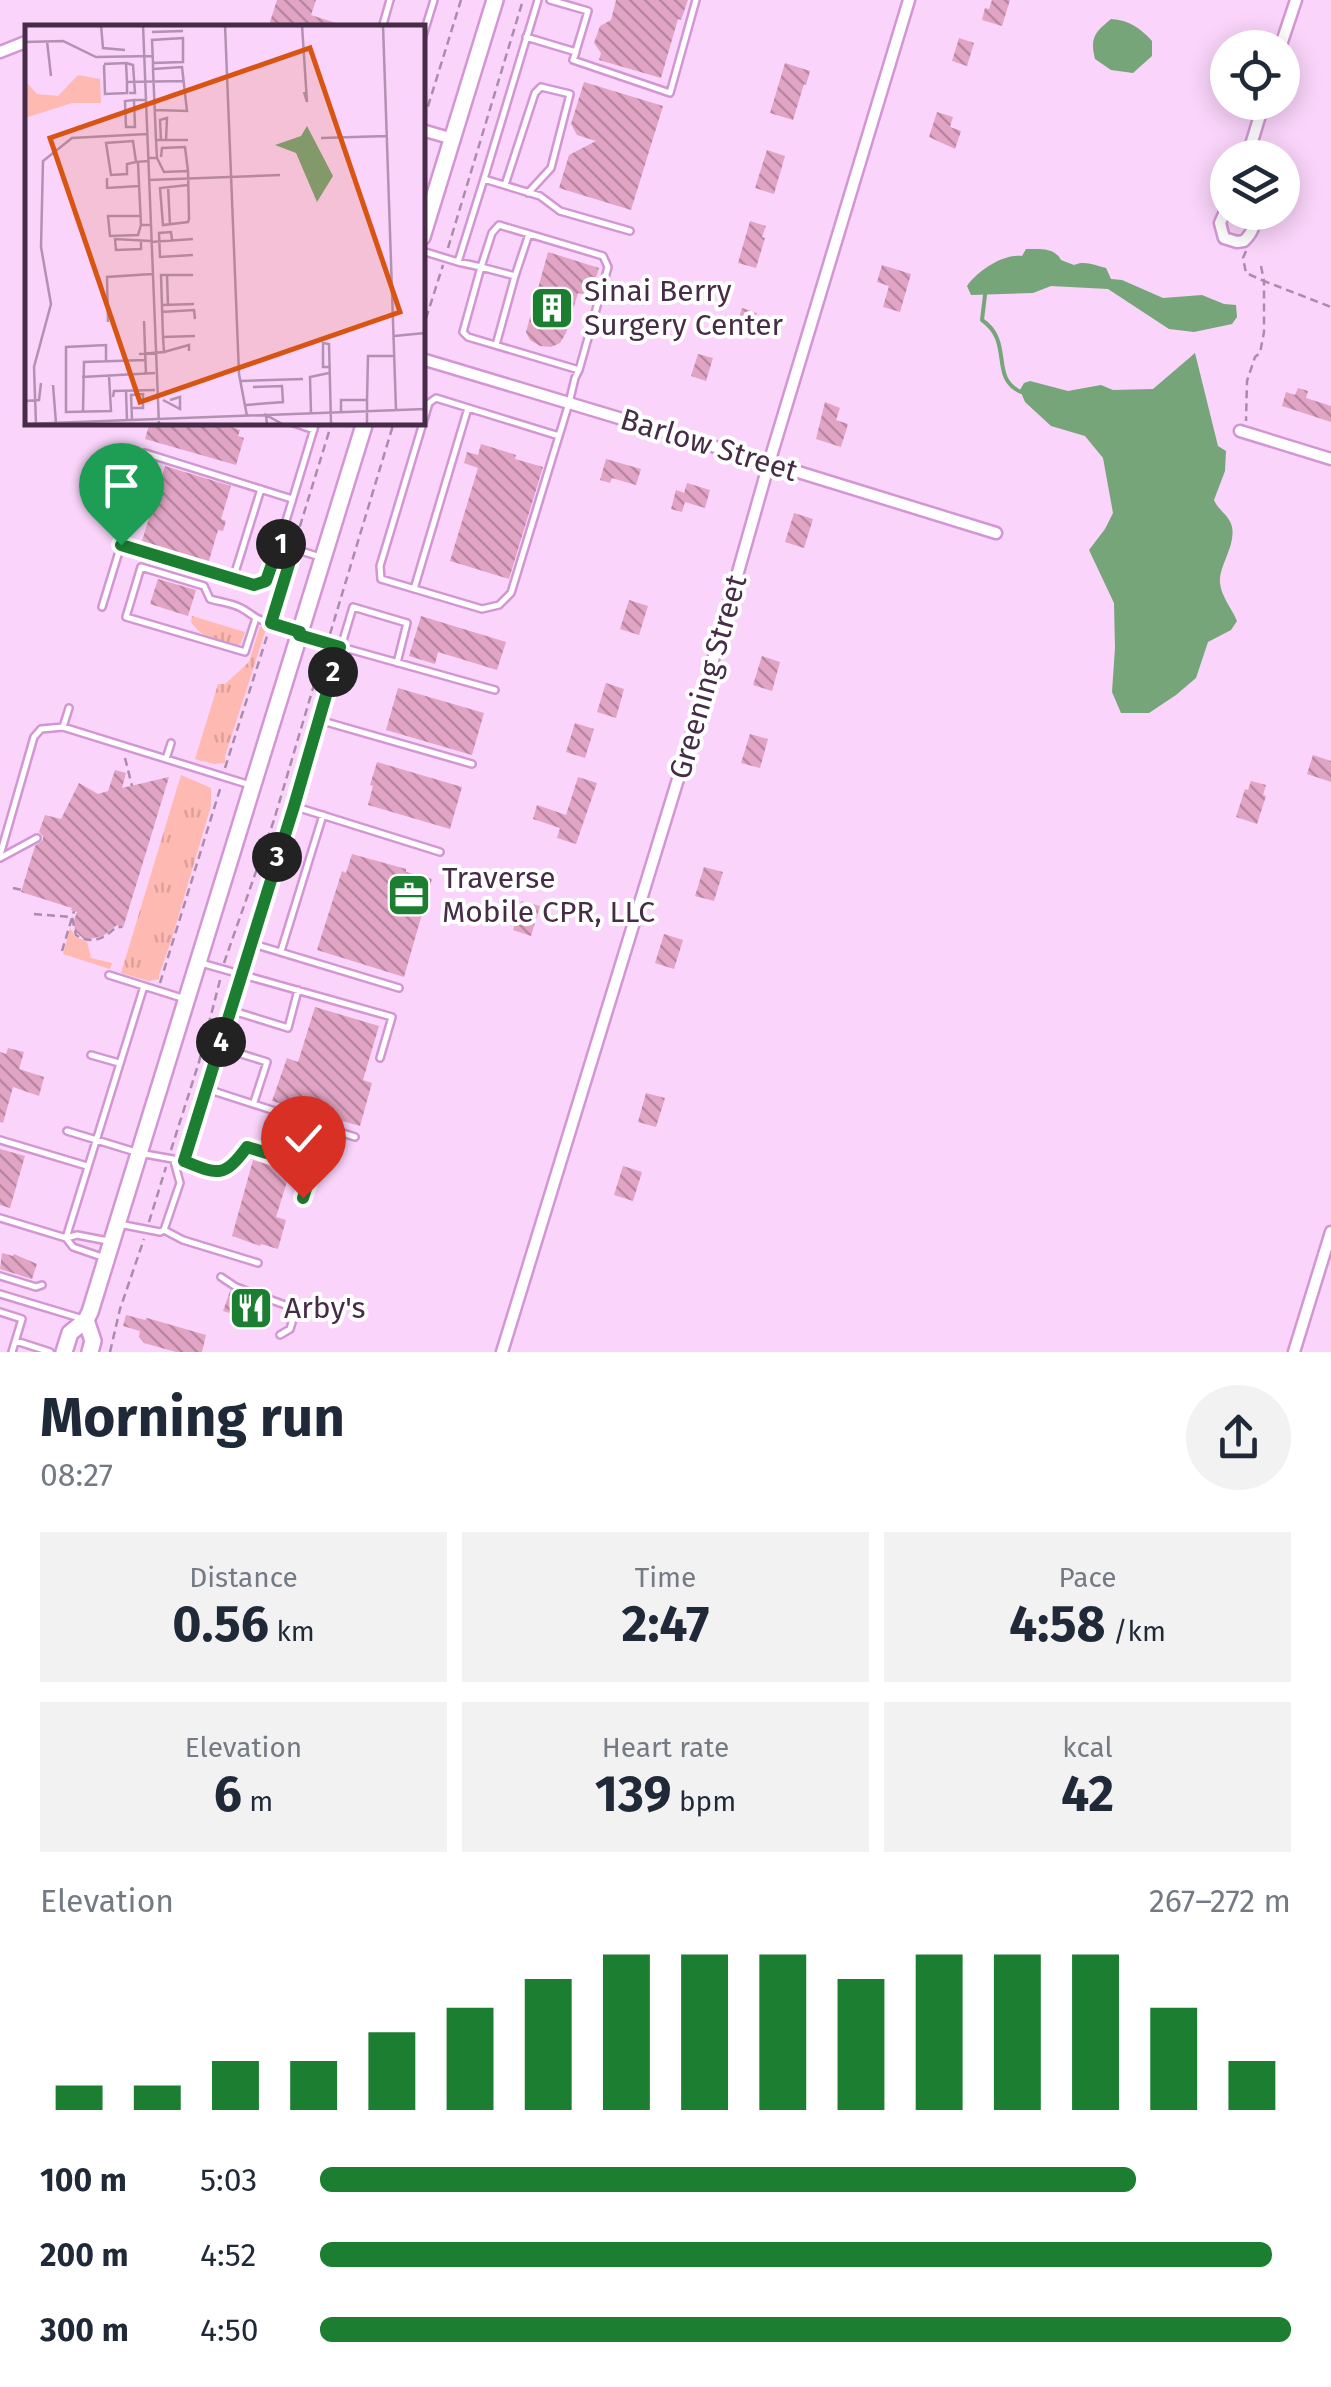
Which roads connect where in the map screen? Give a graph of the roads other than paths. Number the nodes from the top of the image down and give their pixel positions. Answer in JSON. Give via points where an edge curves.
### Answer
{"nodes":[{"id":1,"x":390,"y":0,"type":"edge"},
{"id":2,"x":434,"y":0,"type":"edge"},
{"id":3,"x":495,"y":0,"type":"edge"},
{"id":4,"x":538,"y":0,"type":"edge"},
{"id":5,"x":550,"y":0,"type":"edge"},
{"id":6,"x":696,"y":0,"type":"edge"},
{"id":7,"x":909,"y":0,"type":"edge"},
{"id":8,"x":1296,"y":0,"type":"edge"},
{"id":9,"x":383,"y":25,"type":"edge"},
{"id":10,"x":425,"y":29,"type":"edge"},
{"id":11,"x":1286,"y":30,"type":"edge"},
{"id":12,"x":526,"y":38,"type":"junction"},
{"id":13,"x":25,"y":42,"type":"edge"},
{"id":14,"x":0,"y":52,"type":"edge"},
{"id":15,"x":576,"y":52,"type":"junction"},
{"id":16,"x":425,"y":129,"type":"edge"},
{"id":17,"x":453,"y":139,"type":"junction"},
{"id":18,"x":484,"y":179,"type":"junction"},
{"id":19,"x":505,"y":185,"type":"junction"},
{"id":20,"x":528,"y":192,"type":"junction"},
{"id":21,"x":425,"y":227,"type":"edge"},
{"id":22,"x":1222,"y":230,"type":"edge"},
{"id":23,"x":1252,"y":230,"type":"edge"},
{"id":24,"x":630,"y":231,"type":"dead end"},
{"id":25,"x":530,"y":234,"type":"junction"},
{"id":26,"x":425,"y":252,"type":"edge"},
{"id":27,"x":458,"y":262,"type":"junction"},
{"id":28,"x":481,"y":267,"type":"junction"},
{"id":29,"x":515,"y":276,"type":"junction"},
{"id":30,"x":496,"y":345,"type":"junction"},
{"id":31,"x":425,"y":360,"type":"edge"},
{"id":32,"x":580,"y":370,"type":"junction"},
{"id":33,"x":569,"y":403,"type":"junction"},
{"id":34,"x":468,"y":408,"type":"junction"},
{"id":35,"x":425,"y":416,"type":"edge"},
{"id":36,"x":364,"y":425,"type":"edge"},
{"id":37,"x":422,"y":425,"type":"edge"},
{"id":38,"x":315,"y":426,"type":"edge"},
{"id":39,"x":1242,"y":431,"type":"road end"},
{"id":40,"x":559,"y":436,"type":"junction"},
{"id":41,"x":1331,"y":459,"type":"edge"},
{"id":42,"x":769,"y":462,"type":"junction"},
{"id":43,"x":261,"y":489,"type":"junction"},
{"id":44,"x":292,"y":500,"type":"junction"},
{"id":45,"x":996,"y":533,"type":"dead end"},
{"id":46,"x":279,"y":544,"type":"junction"},
{"id":47,"x":121,"y":545,"type":"junction"},
{"id":48,"x":323,"y":558,"type":"junction"},
{"id":49,"x":232,"y":579,"type":"junction"},
{"id":50,"x":414,"y":589,"type":"junction"},
{"id":51,"x":102,"y":606,"type":"dead end"},
{"id":52,"x":256,"y":618,"type":"junction"},
{"id":53,"x":300,"y":634,"type":"junction"},
{"id":54,"x":340,"y":647,"type":"junction"},
{"id":55,"x":397,"y":663,"type":"junction"},
{"id":56,"x":495,"y":690,"type":"dead end"},
{"id":57,"x":69,"y":708,"type":"dead end"},
{"id":58,"x":319,"y":720,"type":"junction"},
{"id":59,"x":64,"y":727,"type":"junction"},
{"id":60,"x":171,"y":743,"type":"dead end"},
{"id":61,"x":166,"y":759,"type":"junction"},
{"id":62,"x":472,"y":764,"type":"dead end"},
{"id":63,"x":252,"y":786,"type":"junction"},
{"id":64,"x":294,"y":806,"type":"junction"},
{"id":65,"x":323,"y":815,"type":"junction"},
{"id":66,"x":37,"y":838,"type":"dead end"},
{"id":67,"x":440,"y":852,"type":"dead end"},
{"id":68,"x":0,"y":857,"type":"edge"},
{"id":69,"x":250,"y":942,"type":"junction"},
{"id":70,"x":280,"y":952,"type":"junction"},
{"id":71,"x":198,"y":962,"type":"junction"},
{"id":72,"x":240,"y":974,"type":"junction"},
{"id":73,"x":109,"y":975,"type":"dead end"},
{"id":74,"x":144,"y":986,"type":"junction"},
{"id":75,"x":399,"y":988,"type":"dead end"},
{"id":76,"x":298,"y":990,"type":"junction"},
{"id":77,"x":186,"y":1000,"type":"junction"},
{"id":78,"x":230,"y":1010,"type":"junction"},
{"id":79,"x":220,"y":1047,"type":"junction"},
{"id":80,"x":92,"y":1054,"type":"dead end"},
{"id":81,"x":380,"y":1058,"type":"dead end"},
{"id":82,"x":120,"y":1063,"type":"junction"},
{"id":83,"x":207,"y":1089,"type":"junction"},
{"id":84,"x":253,"y":1104,"type":"junction"},
{"id":85,"x":68,"y":1131,"type":"dead end"},
{"id":86,"x":355,"y":1136,"type":"dead end"},
{"id":87,"x":95,"y":1139,"type":"junction"},
{"id":88,"x":0,"y":1140,"type":"edge"},
{"id":89,"x":139,"y":1153,"type":"junction"},
{"id":90,"x":171,"y":1158,"type":"junction"},
{"id":91,"x":184,"y":1161,"type":"junction"},
{"id":92,"x":87,"y":1166,"type":"junction"},
{"id":93,"x":303,"y":1198,"type":"dead end"},
{"id":94,"x":0,"y":1218,"type":"edge"},
{"id":95,"x":116,"y":1224,"type":"junction"},
{"id":96,"x":164,"y":1230,"type":"junction"},
{"id":97,"x":1331,"y":1232,"type":"edge"},
{"id":98,"x":66,"y":1238,"type":"junction"},
{"id":99,"x":109,"y":1250,"type":"junction"},
{"id":100,"x":258,"y":1263,"type":"dead end"},
{"id":101,"x":0,"y":1276,"type":"edge"},
{"id":102,"x":221,"y":1277,"type":"dead end"},
{"id":103,"x":42,"y":1285,"type":"dead end"},
{"id":104,"x":0,"y":1294,"type":"edge"},
{"id":105,"x":0,"y":1312,"type":"edge"},
{"id":106,"x":86,"y":1320,"type":"junction"},
{"id":107,"x":280,"y":1336,"type":"dead end"},
{"id":108,"x":16,"y":1341,"type":"junction"},
{"id":109,"x":12,"y":1352,"type":"edge"},
{"id":110,"x":50,"y":1352,"type":"edge"},
{"id":111,"x":64,"y":1352,"type":"edge"},
{"id":112,"x":90,"y":1352,"type":"edge"},
{"id":113,"x":502,"y":1352,"type":"edge"},
{"id":114,"x":1294,"y":1352,"type":"edge"}],
"edges":[{"from":1,"to":9,"type":"lane"},
{"from":2,"to":10,"type":"lane"},
{"from":3,"to":17,"type":"main road"},
{"from":4,"to":12,"type":"lane"},
{"from":5,"to":15,"type":"lane","via":[[588,11]]},
{"from":6,"to":15,"type":"lane","via":[[670,93],[573,60]]},
{"from":7,"to":42,"type":"street","name":"Greening Street"},
{"from":8,"to":11,"type":"street"},
{"from":12,"to":15,"type":"lane"},
{"from":12,"to":18,"type":"lane"},
{"from":13,"to":14,"type":"street"},
{"from":16,"to":17,"type":"street"},
{"from":17,"to":21,"type":"main road"},
{"from":18,"to":19,"type":"lane"},
{"from":18,"to":27,"type":"lane"},
{"from":19,"to":20,"type":"lane"},
{"from":19,"to":20,"type":"lane","via":[[535,92],[541,87],[570,94],[551,168]]},
{"from":20,"to":24,"type":"lane","via":[[560,210]]},
{"from":22,"to":23,"type":"street","via":[[1236,242]]},
{"from":25,"to":28,"type":"lane","via":[[499,224]]},
{"from":25,"to":29,"type":"lane"},
{"from":25,"to":32,"type":"lane","via":[[603,256],[608,267]]},
{"from":26,"to":27,"type":"lane"},
{"from":27,"to":28,"type":"lane"},
{"from":28,"to":29,"type":"lane"},
{"from":28,"to":30,"type":"lane","via":[[463,332]]},
{"from":29,"to":30,"type":"lane"},
{"from":30,"to":32,"type":"lane"},
{"from":31,"to":33,"type":"street","name":"Barlow Street"},
{"from":32,"to":33,"type":"lane"},
{"from":33,"to":40,"type":"lane"},
{"from":33,"to":42,"type":"street","name":"Barlow Street"},
{"from":34,"to":35,"type":"lane","via":[[436,398]]},
{"from":34,"to":40,"type":"lane"},
{"from":34,"to":50,"type":"lane"},
{"from":36,"to":48,"type":"main road"},
{"from":37,"to":50,"type":"lane","via":[[380,566],[381,579]]},
{"from":38,"to":44,"type":"lane"},
{"from":39,"to":41,"type":"street"},
{"from":40,"to":50,"type":"lane","via":[[510,593],[499,606],[482,609]]},
{"from":42,"to":45,"type":"street","name":"Barlow Street"},
{"from":42,"to":113,"type":"street","name":"Greening Street"},
{"from":43,"to":44,"type":"lane"},
{"from":43,"to":47,"type":"lane","via":[[146,453]]},
{"from":43,"to":49,"type":"lane"},
{"from":44,"to":46,"type":"lane"},
{"from":46,"to":48,"type":"lane"},
{"from":46,"to":49,"type":"lane","via":[[266,581]]},
{"from":47,"to":49,"type":"lane"},
{"from":47,"to":51,"type":"lane"},
{"from":48,"to":53,"type":"main road"},
{"from":52,"to":52,"type":"lane","via":[[210,599],[204,586],[141,567],[126,617],[245,652]]},
{"from":52,"to":53,"type":"lane"},
{"from":53,"to":54,"type":"lane"},
{"from":53,"to":63,"type":"main road"},
{"from":54,"to":55,"type":"lane"},
{"from":54,"to":55,"type":"lane","via":[[353,607],[408,623]]},
{"from":54,"to":58,"type":"lane"},
{"from":55,"to":56,"type":"lane"},
{"from":57,"to":59,"type":"lane"},
{"from":58,"to":62,"type":"lane"},
{"from":58,"to":64,"type":"lane"},
{"from":59,"to":61,"type":"lane"},
{"from":59,"to":68,"type":"lane","via":[[41,729],[34,737]]},
{"from":60,"to":61,"type":"lane"},
{"from":61,"to":63,"type":"lane"},
{"from":63,"to":71,"type":"main road"},
{"from":64,"to":65,"type":"lane"},
{"from":64,"to":69,"type":"lane"},
{"from":65,"to":67,"type":"lane"},
{"from":65,"to":70,"type":"lane"},
{"from":66,"to":68,"type":"lane"},
{"from":69,"to":70,"type":"lane"},
{"from":69,"to":72,"type":"lane"},
{"from":70,"to":75,"type":"lane"},
{"from":71,"to":72,"type":"lane"},
{"from":71,"to":77,"type":"main road"},
{"from":72,"to":76,"type":"lane"},
{"from":72,"to":78,"type":"lane"},
{"from":73,"to":74,"type":"lane"},
{"from":74,"to":77,"type":"lane"},
{"from":74,"to":82,"type":"lane"},
{"from":76,"to":78,"type":"lane","via":[[288,1028]]},
{"from":76,"to":81,"type":"lane","via":[[392,1017]]},
{"from":77,"to":89,"type":"main road"},
{"from":78,"to":79,"type":"lane"},
{"from":79,"to":83,"type":"lane"},
{"from":79,"to":84,"type":"lane","via":[[267,1062]]},
{"from":80,"to":82,"type":"lane"},
{"from":82,"to":87,"type":"lane"},
{"from":83,"to":84,"type":"lane"},
{"from":83,"to":91,"type":"lane"},
{"from":84,"to":86,"type":"lane"},
{"from":85,"to":87,"type":"lane"},
{"from":87,"to":89,"type":"lane"},
{"from":87,"to":92,"type":"lane"},
{"from":88,"to":92,"type":"lane"},
{"from":89,"to":90,"type":"lane"},
{"from":89,"to":95,"type":"main road"},
{"from":90,"to":91,"type":"lane"},
{"from":90,"to":96,"type":"lane","via":[[180,1183]]},
{"from":91,"to":93,"type":"lane","via":[[224,1172],[247,1147],[313,1167]]},
{"from":92,"to":98,"type":"lane"},
{"from":94,"to":98,"type":"lane"},
{"from":95,"to":96,"type":"lane"},
{"from":95,"to":99,"type":"main road"},
{"from":96,"to":100,"type":"lane"},
{"from":97,"to":114,"type":"street"},
{"from":98,"to":99,"type":"lane","via":[[77,1235]]},
{"from":98,"to":99,"type":"lane","via":[[73,1246]]},
{"from":99,"to":106,"type":"main road"},
{"from":101,"to":103,"type":"lane"},
{"from":102,"to":107,"type":"lane","via":[[296,1309],[290,1330]]},
{"from":104,"to":106,"type":"lane"},
{"from":105,"to":108,"type":"lane","via":[[22,1319]]},
{"from":106,"to":111,"type":"main road","via":[[70,1333]]},
{"from":106,"to":112,"type":"main road"},
{"from":108,"to":109,"type":"lane"},
{"from":108,"to":110,"type":"lane"}]}
